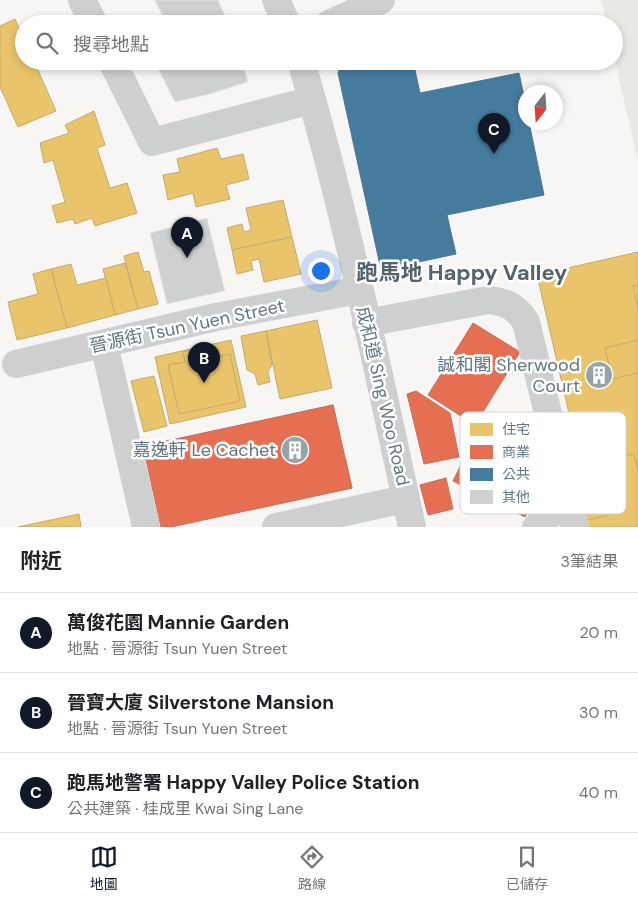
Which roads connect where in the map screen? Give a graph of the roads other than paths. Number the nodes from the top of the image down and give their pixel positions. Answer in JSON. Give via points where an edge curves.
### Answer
{"nodes":[{"id":1,"x":82,"y":0,"type":"edge"},
{"id":2,"x":276,"y":0,"type":"edge"},
{"id":3,"x":381,"y":0,"type":"edge"},
{"id":4,"x":90,"y":15,"type":"edge"},
{"id":5,"x":283,"y":15,"type":"edge"},
{"id":6,"x":348,"y":15,"type":"edge"},
{"id":7,"x":116,"y":70,"type":"edge"},
{"id":8,"x":304,"y":70,"type":"edge"},
{"id":9,"x":312,"y":100,"type":"junction"},
{"id":10,"x":359,"y":290,"type":"junction"},
{"id":11,"x":366,"y":323,"type":"junction"},
{"id":12,"x":104,"y":344,"type":"junction"},
{"id":13,"x":16,"y":364,"type":"dead end"},
{"id":14,"x":548,"y":412,"type":"edge"},
{"id":15,"x":406,"y":498,"type":"junction"},
{"id":16,"x":553,"y":514,"type":"edge"},
{"id":17,"x":570,"y":514,"type":"edge"},
{"id":18,"x":146,"y":527,"type":"edge"},
{"id":19,"x":276,"y":527,"type":"edge"},
{"id":20,"x":412,"y":527,"type":"edge"},
{"id":21,"x":536,"y":527,"type":"edge"},
{"id":22,"x":575,"y":527,"type":"edge"}],
"edges":[{"from":1,"to":4,"type":"street"},
{"from":2,"to":5,"type":"street"},
{"from":3,"to":6,"type":"street"},
{"from":7,"to":9,"type":"street","via":[[152,142]]},
{"from":8,"to":9,"type":"street","name":"成和道 Sing Woo Road"},
{"from":9,"to":10,"type":"street","name":"成和道 Sing Woo Road"},
{"from":10,"to":11,"type":"street","name":"成和道 Sing Woo Road"},
{"from":10,"to":12,"type":"street","name":"晉源街 Tsun Yuen Street","via":[[216,317]]},
{"from":11,"to":14,"type":"street","via":[[488,300],[503,302],[518,311],[526,322]]},
{"from":11,"to":15,"type":"street","name":"成和道 Sing Woo Road"},
{"from":12,"to":13,"type":"street","name":"晉源街 Tsun Yuen Street"},
{"from":12,"to":18,"type":"street"},
{"from":15,"to":19,"type":"street"},
{"from":15,"to":20,"type":"street","name":"成和道 Sing Woo Road"},
{"from":16,"to":21,"type":"street"},
{"from":17,"to":22,"type":"street"}]}
